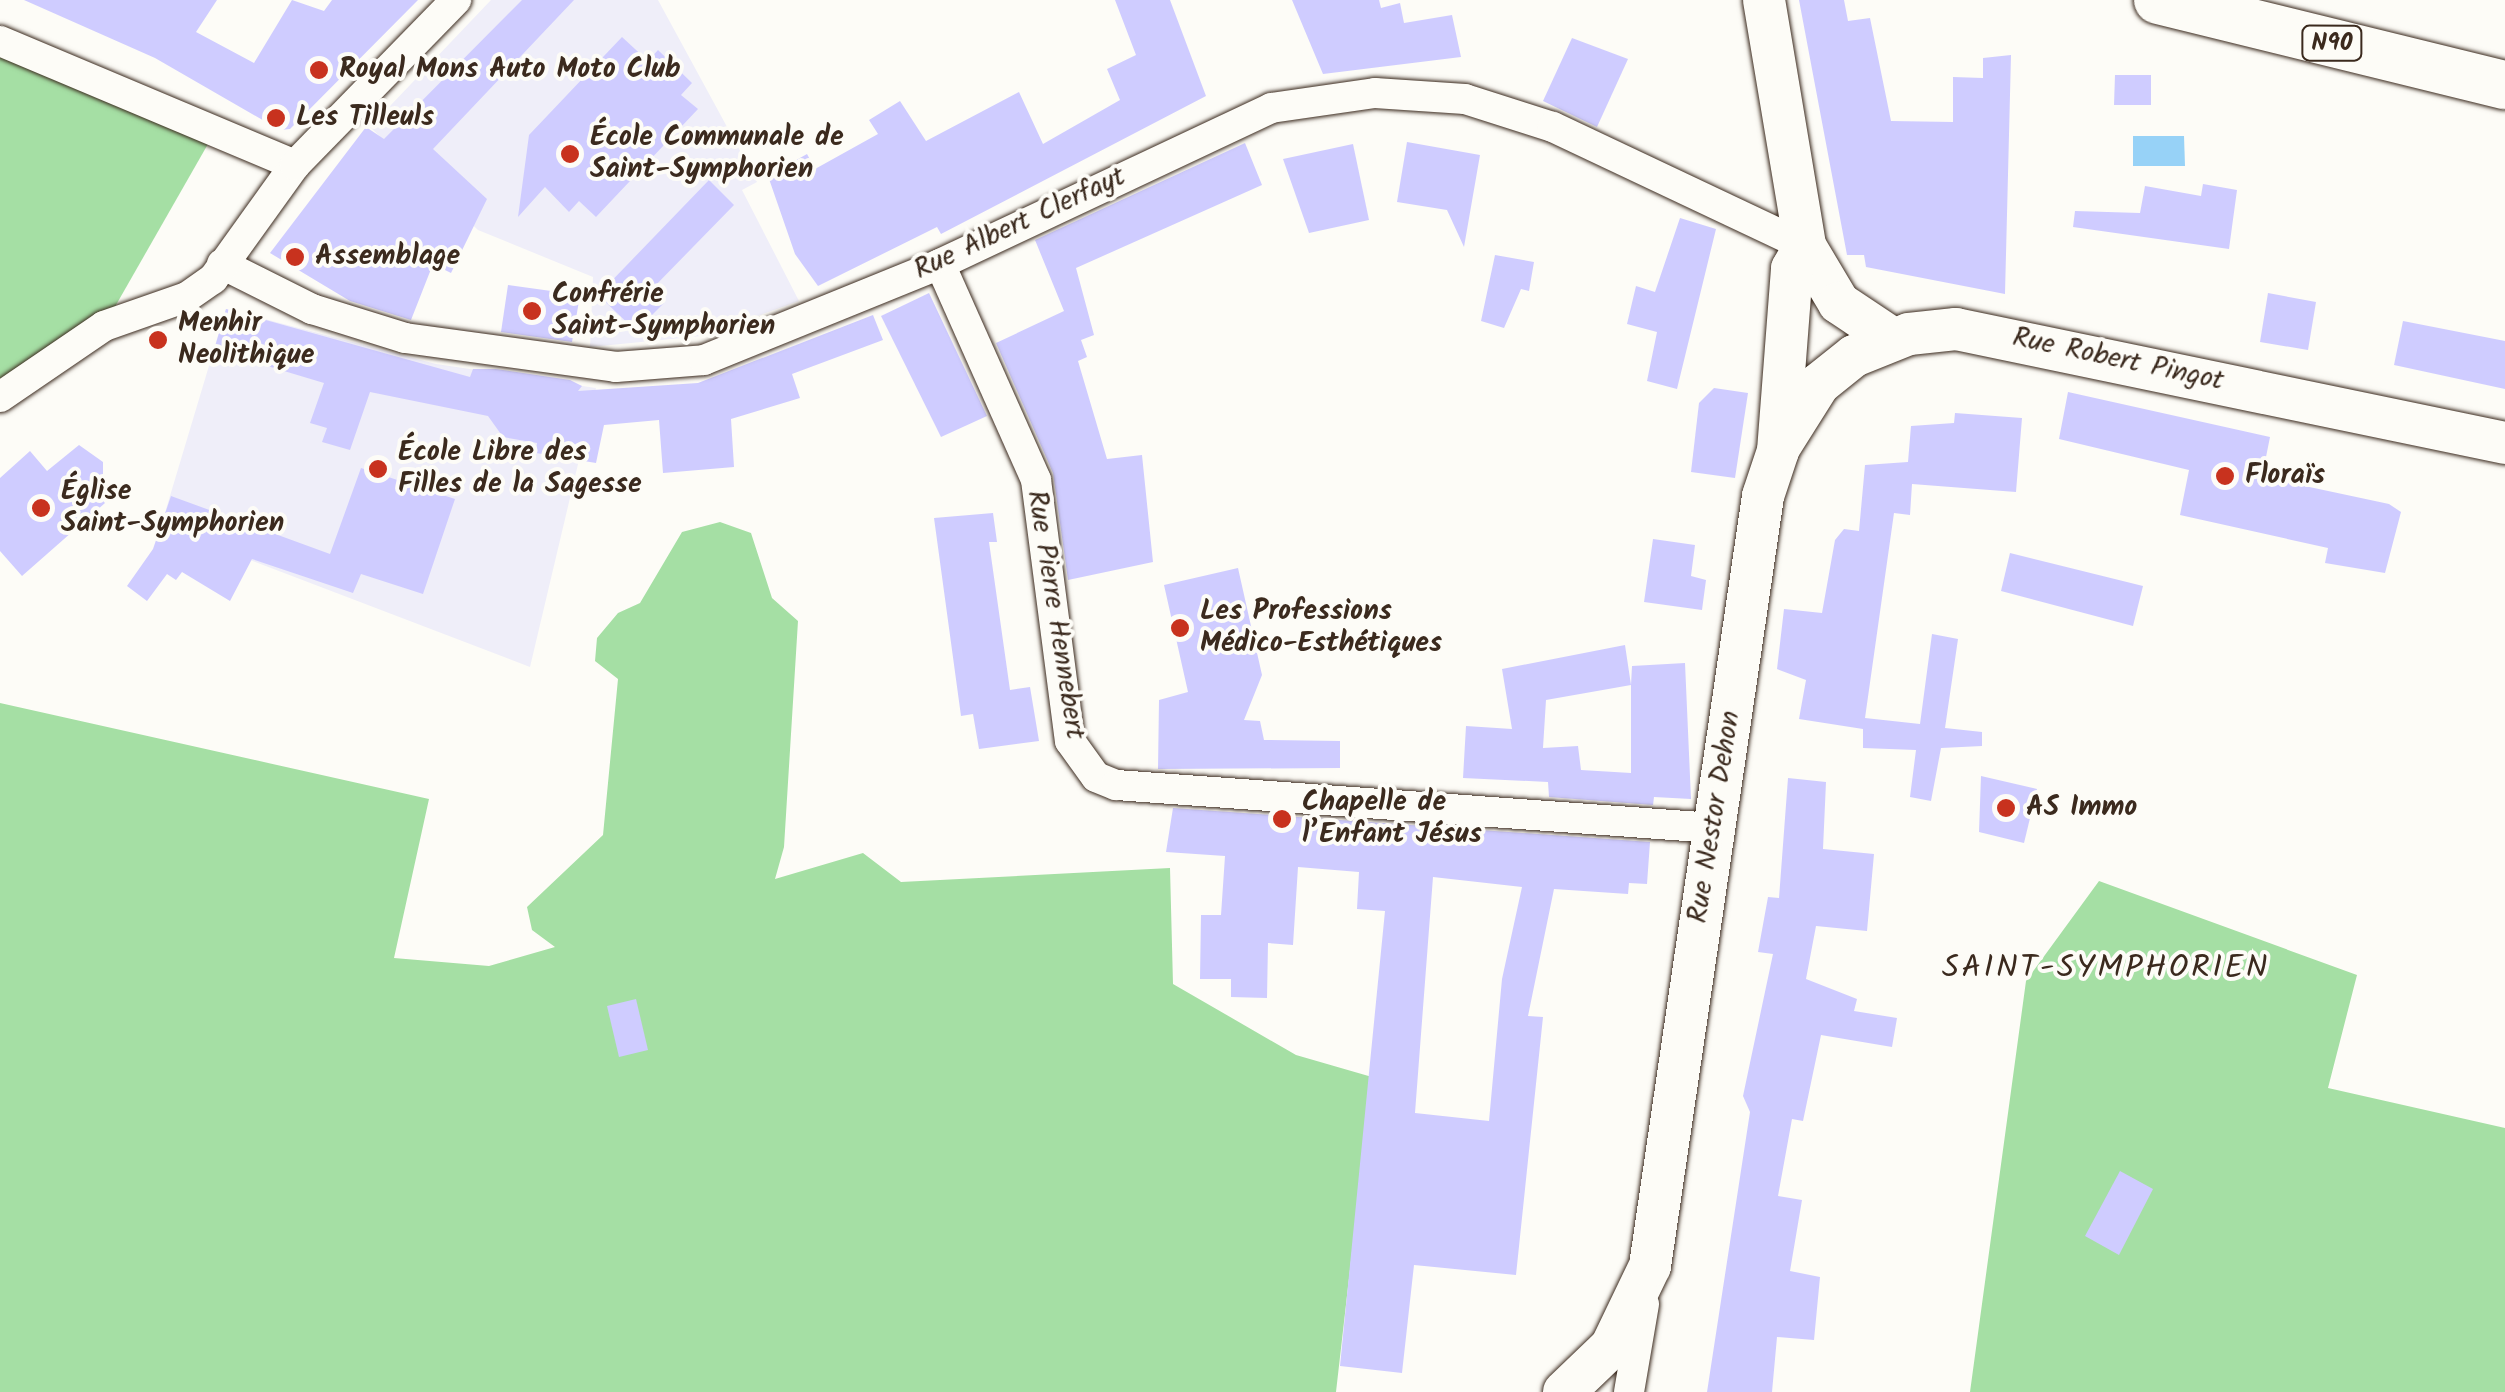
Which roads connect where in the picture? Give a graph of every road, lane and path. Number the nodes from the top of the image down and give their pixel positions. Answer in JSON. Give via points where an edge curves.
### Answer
{"nodes":[{"id":1,"x":456,"y":0,"type":"edge"},
{"id":2,"x":1764,"y":0,"type":"edge"},
{"id":3,"x":2158,"y":0,"type":"edge"},
{"id":4,"x":0,"y":41,"type":"edge"},
{"id":5,"x":2505,"y":85,"type":"edge"},
{"id":6,"x":295,"y":165,"type":"junction"},
{"id":7,"x":1806,"y":246,"type":"junction"},
{"id":8,"x":222,"y":264,"type":"junction"},
{"id":9,"x":940,"y":264,"type":"junction"},
{"id":10,"x":1892,"y":339,"type":"junction"},
{"id":11,"x":0,"y":397,"type":"edge"},
{"id":12,"x":2505,"y":443,"type":"edge"},
{"id":13,"x":1778,"y":451,"type":"junction"},
{"id":14,"x":1714,"y":828,"type":"junction"},
{"id":15,"x":1650,"y":1266,"type":"junction"},
{"id":16,"x":1564,"y":1392,"type":"edge"},
{"id":17,"x":1629,"y":1392,"type":"edge"}],
"edges":[{"from":1,"to":6,"type":"street"},
{"from":2,"to":7,"type":"main road","name":"Rue Nestor Dehon"},
{"from":3,"to":5,"type":"main road","number":"N90"},
{"from":4,"to":6,"type":"street"},
{"from":6,"to":8,"type":"street"},
{"from":7,"to":9,"type":"street","name":"Rue Albert Clerfayt","via":[[1553,127],[1466,99],[1375,93],[1271,108]]},
{"from":7,"to":10,"type":"main road","name":"Rue Nestor Dehon","via":[[1839,303]]},
{"from":7,"to":13,"type":"main road","name":"Rue Nestor Dehon","via":[[1792,268]]},
{"from":8,"to":9,"type":"street","name":"Rue Albert Clerfayt","via":[[312,309],[404,338],[616,368],[704,360]]},
{"from":8,"to":11,"type":"street","via":[[187,297],[108,324]]},
{"from":9,"to":14,"type":"street","name":"Rue Pierre Hennebert","via":[[1036,480],[1070,741],[1096,777],[1116,785]]},
{"from":10,"to":12,"type":"main road","name":"Rue Robert Pingot","via":[[1978,330]]},
{"from":10,"to":13,"type":"main road","name":"Rue Robert Pingot","via":[[1820,384]]},
{"from":13,"to":14,"type":"main road","name":"Rue Nestor Dehon","via":[[1763,496]]},
{"from":14,"to":15,"type":"main road","name":"Rue Nestor Dehon"},
{"from":15,"to":16,"type":"main road","via":[[1611,1348]]},
{"from":15,"to":17,"type":"street","name":"Rue Nestor Dehon"}]}
